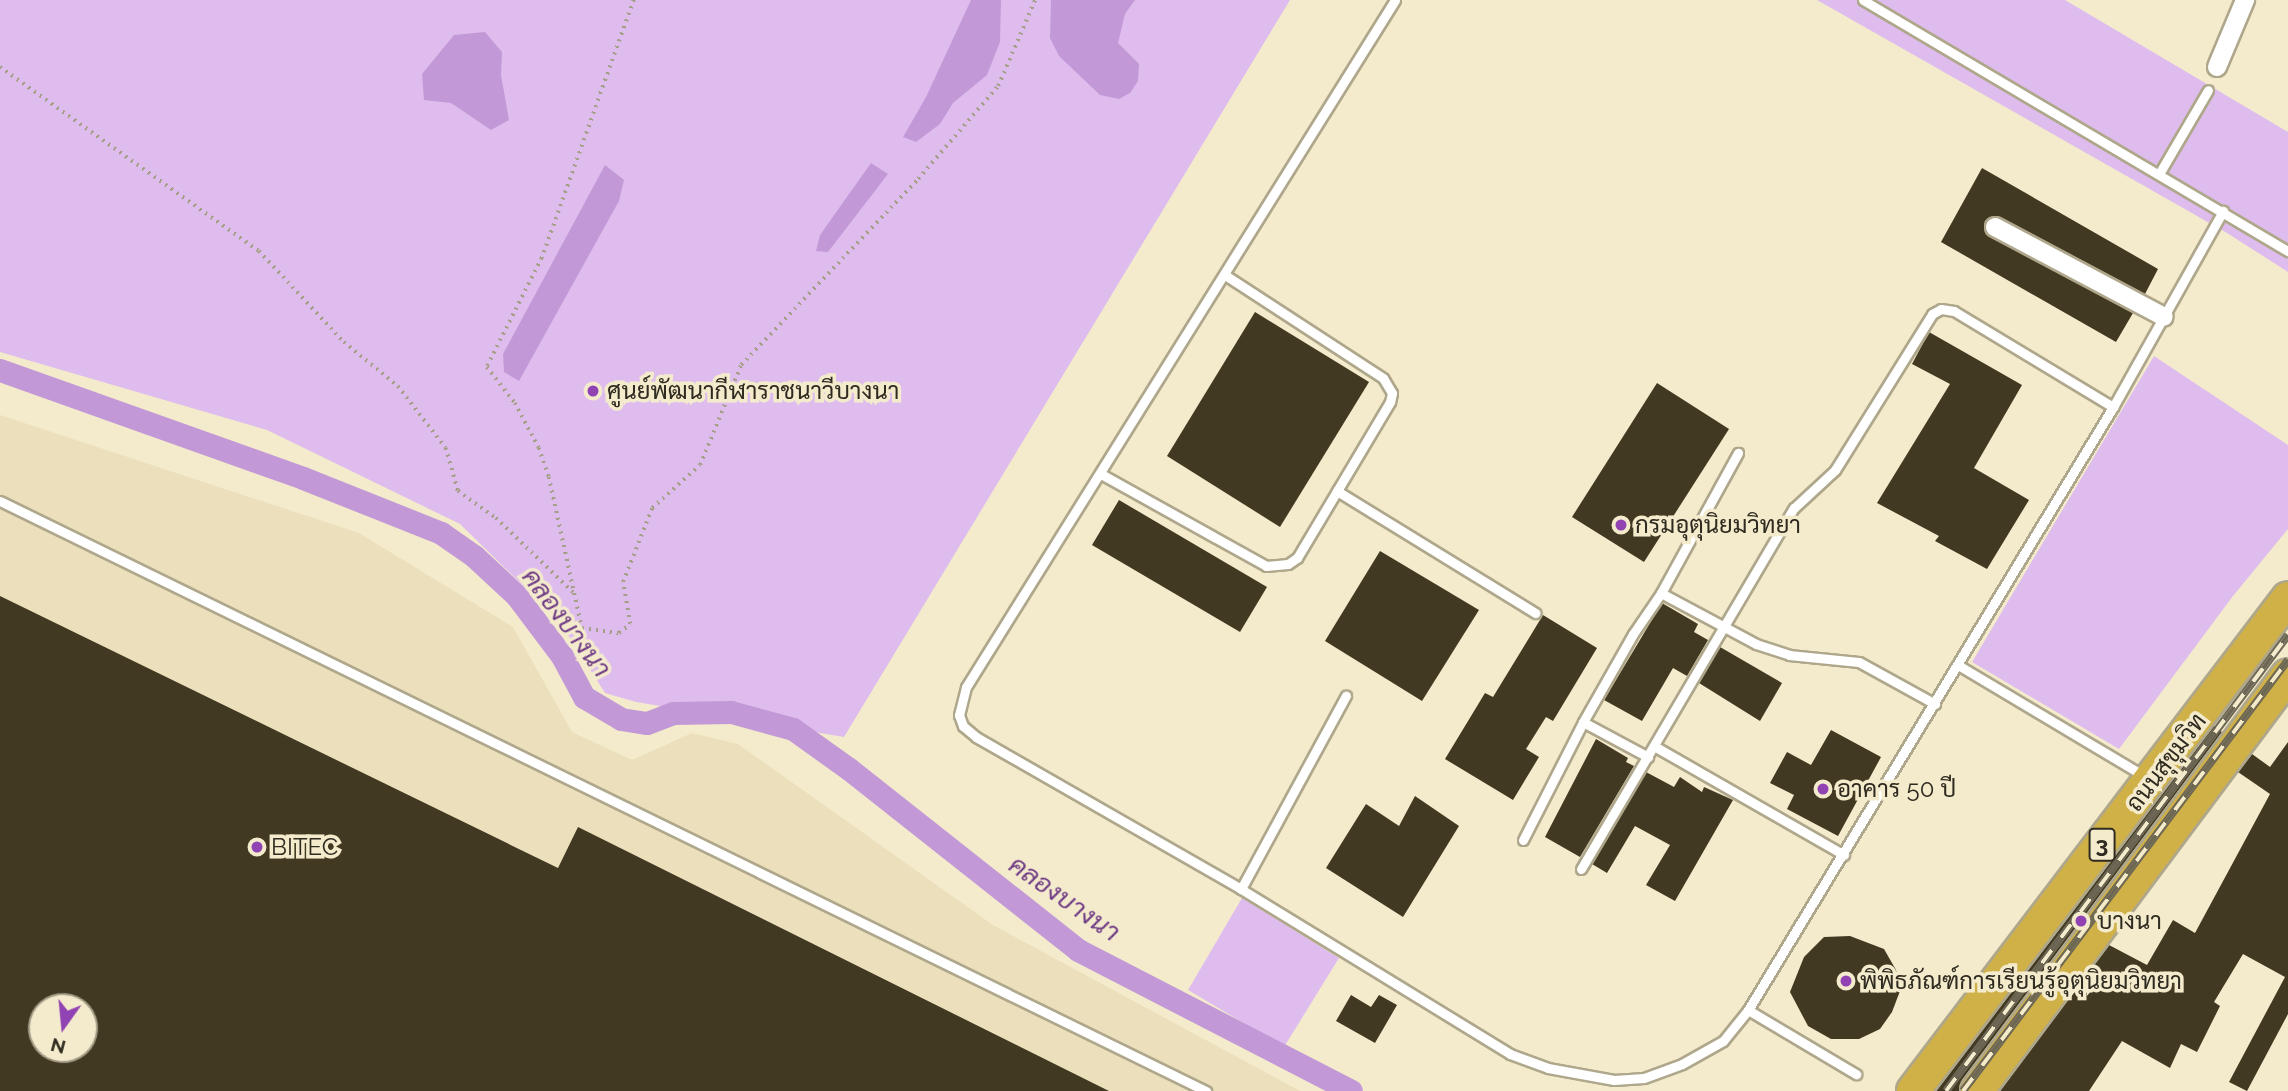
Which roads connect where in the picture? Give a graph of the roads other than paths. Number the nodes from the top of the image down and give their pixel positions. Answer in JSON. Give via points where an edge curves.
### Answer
{"nodes":[{"id":1,"x":1395,"y":0,"type":"edge"},
{"id":2,"x":1863,"y":0,"type":"edge"},
{"id":3,"x":2245,"y":0,"type":"edge"},
{"id":4,"x":2217,"y":67,"type":"dead end"},
{"id":5,"x":2208,"y":90,"type":"dead end"},
{"id":6,"x":2159,"y":174,"type":"junction"},
{"id":7,"x":2223,"y":211,"type":"junction"},
{"id":8,"x":1995,"y":227,"type":"dead end"},
{"id":9,"x":2288,"y":251,"type":"edge"},
{"id":10,"x":1225,"y":275,"type":"junction"},
{"id":11,"x":2164,"y":317,"type":"junction"},
{"id":12,"x":2113,"y":407,"type":"junction"},
{"id":13,"x":1738,"y":453,"type":"dead end"},
{"id":14,"x":1101,"y":474,"type":"junction"},
{"id":15,"x":1337,"y":491,"type":"junction"},
{"id":16,"x":0,"y":500,"type":"edge"},
{"id":17,"x":1661,"y":593,"type":"junction"},
{"id":18,"x":2288,"y":598,"type":"edge"},
{"id":19,"x":1535,"y":613,"type":"dead end"},
{"id":20,"x":1724,"y":626,"type":"junction"},
{"id":21,"x":1958,"y":665,"type":"junction"},
{"id":22,"x":2288,"y":675,"type":"edge"},
{"id":23,"x":1346,"y":696,"type":"dead end"},
{"id":24,"x":1935,"y":704,"type":"junction"},
{"id":25,"x":1583,"y":722,"type":"junction"},
{"id":26,"x":1654,"y":746,"type":"junction"},
{"id":27,"x":1648,"y":757,"type":"junction"},
{"id":28,"x":2152,"y":781,"type":"junction"},
{"id":29,"x":1523,"y":839,"type":"dead end"},
{"id":30,"x":1844,"y":855,"type":"junction"},
{"id":31,"x":1581,"y":869,"type":"dead end"},
{"id":32,"x":1241,"y":889,"type":"junction"},
{"id":33,"x":1748,"y":1010,"type":"junction"},
{"id":34,"x":1856,"y":1074,"type":"dead end"},
{"id":35,"x":1206,"y":1091,"type":"edge"},
{"id":36,"x":1913,"y":1091,"type":"edge"},
{"id":37,"x":1977,"y":1091,"type":"edge"}],
"edges":[{"from":1,"to":10,"type":"lane"},
{"from":2,"to":6,"type":"lane"},
{"from":3,"to":4,"type":"street"},
{"from":5,"to":6,"type":"lane"},
{"from":6,"to":7,"type":"lane"},
{"from":7,"to":9,"type":"lane"},
{"from":7,"to":11,"type":"lane"},
{"from":8,"to":11,"type":"street"},
{"from":10,"to":14,"type":"lane"},
{"from":10,"to":15,"type":"lane","via":[[1389,385],[1390,402]]},
{"from":11,"to":12,"type":"lane"},
{"from":12,"to":20,"type":"lane","via":[[1954,311],[1941,309],[1922,326],[1835,470],[1794,508]]},
{"from":12,"to":21,"type":"lane"},
{"from":13,"to":17,"type":"lane"},
{"from":14,"to":15,"type":"lane","via":[[1266,566],[1288,565],[1297,558]]},
{"from":14,"to":32,"type":"lane","via":[[966,687],[960,704],[963,726]]},
{"from":15,"to":19,"type":"lane"},
{"from":16,"to":35,"type":"lane"},
{"from":17,"to":20,"type":"lane"},
{"from":17,"to":25,"type":"lane"},
{"from":18,"to":28,"type":"highway","name":"ถนนสุขุมวิท","number":"3"},
{"from":20,"to":24,"type":"lane","via":[[1755,644],[1789,655],[1858,663]]},
{"from":20,"to":26,"type":"lane"},
{"from":21,"to":24,"type":"lane"},
{"from":21,"to":28,"type":"lane"},
{"from":22,"to":37,"type":"highway","name":"ถนนสุขุมวิท","number":"3"},
{"from":23,"to":32,"type":"lane"},
{"from":24,"to":30,"type":"lane"},
{"from":25,"to":27,"type":"lane"},
{"from":25,"to":29,"type":"lane"},
{"from":26,"to":27,"type":"lane"},
{"from":26,"to":30,"type":"lane"},
{"from":27,"to":31,"type":"lane"},
{"from":28,"to":36,"type":"highway","name":"ถนนสุขุมวิท","number":"3"},
{"from":30,"to":33,"type":"lane"},
{"from":32,"to":33,"type":"lane","via":[[1510,1054],[1548,1069],[1614,1080],[1644,1077],[1682,1064],[1723,1041]]},
{"from":33,"to":34,"type":"lane"}]}
